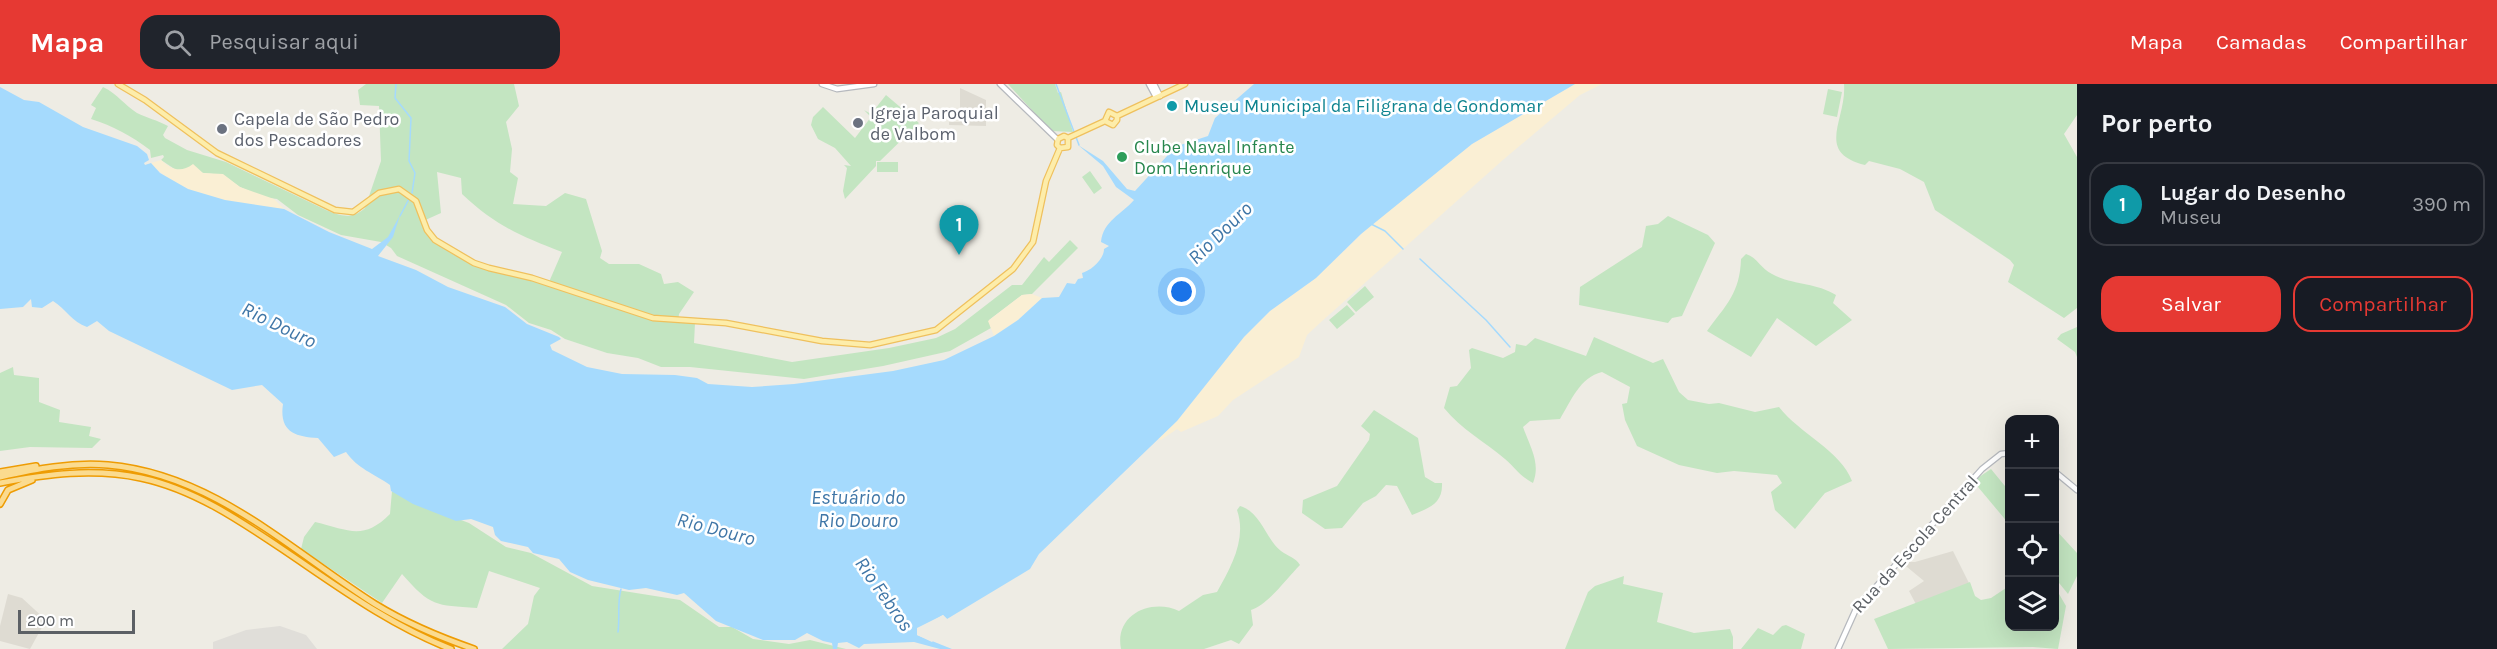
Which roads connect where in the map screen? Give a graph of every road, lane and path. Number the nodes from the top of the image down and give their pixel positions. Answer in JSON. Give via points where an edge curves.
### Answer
{"nodes":[{"id":1,"x":118,"y":84,"type":"edge"},
{"id":2,"x":822,"y":84,"type":"edge"},
{"id":3,"x":874,"y":84,"type":"edge"},
{"id":4,"x":1000,"y":84,"type":"edge"},
{"id":5,"x":1152,"y":84,"type":"edge"},
{"id":6,"x":1185,"y":84,"type":"edge"},
{"id":7,"x":1158,"y":97,"type":"junction"},
{"id":8,"x":1117,"y":116,"type":"junction"},
{"id":9,"x":1105,"y":121,"type":"junction"},
{"id":10,"x":1072,"y":137,"type":"junction"},
{"id":11,"x":1057,"y":140,"type":"junction"},
{"id":12,"x":1060,"y":148,"type":"junction"},
{"id":13,"x":2005,"y":454,"type":"edge"},
{"id":14,"x":53,"y":466,"type":"junction"},
{"id":15,"x":0,"y":472,"type":"edge"},
{"id":16,"x":54,"y":474,"type":"junction"},
{"id":17,"x":2059,"y":474,"type":"edge"},
{"id":18,"x":0,"y":477,"type":"edge"},
{"id":19,"x":0,"y":483,"type":"edge"},
{"id":20,"x":2077,"y":490,"type":"edge"},
{"id":21,"x":0,"y":504,"type":"edge"},
{"id":22,"x":451,"y":649,"type":"edge"},
{"id":23,"x":474,"y":649,"type":"edge"},
{"id":24,"x":1838,"y":649,"type":"edge"}],
"edges":[{"from":1,"to":12,"type":"main road","via":[[217,153],[335,210],[353,212],[390,189],[409,194],[430,234],[444,247],[474,263],[653,318],[726,323],[859,346],[936,330],[1013,269],[1033,242],[1046,182]]},
{"from":2,"to":3,"type":"street","via":[[831,88]]},
{"from":4,"to":11,"type":"street"},
{"from":5,"to":7,"type":"street"},
{"from":6,"to":7,"type":"main road"},
{"from":7,"to":8,"type":"main road"},
{"from":8,"to":9,"type":"main road","via":[[1108,113]]},
{"from":8,"to":9,"type":"main road","via":[[1113,125]]},
{"from":9,"to":10,"type":"main road"},
{"from":10,"to":11,"type":"main road"},
{"from":10,"to":12,"type":"main road","via":[[1068,147]]},
{"from":11,"to":12,"type":"main road"},
{"from":13,"to":24,"type":"street","name":"Rua da Escola Central","via":[[1982,469],[1880,581],[1849,619]]},
{"from":14,"to":15,"type":"highway"},
{"from":14,"to":18,"type":"highway"},
{"from":14,"to":23,"type":"highway","via":[[108,465],[142,470],[197,488],[398,617]]},
{"from":16,"to":19,"type":"highway"},
{"from":16,"to":21,"type":"highway","via":[[16,485]]},
{"from":16,"to":22,"type":"highway","via":[[107,473],[140,478],[200,498],[394,623]]},
{"from":17,"to":20,"type":"street"}]}
